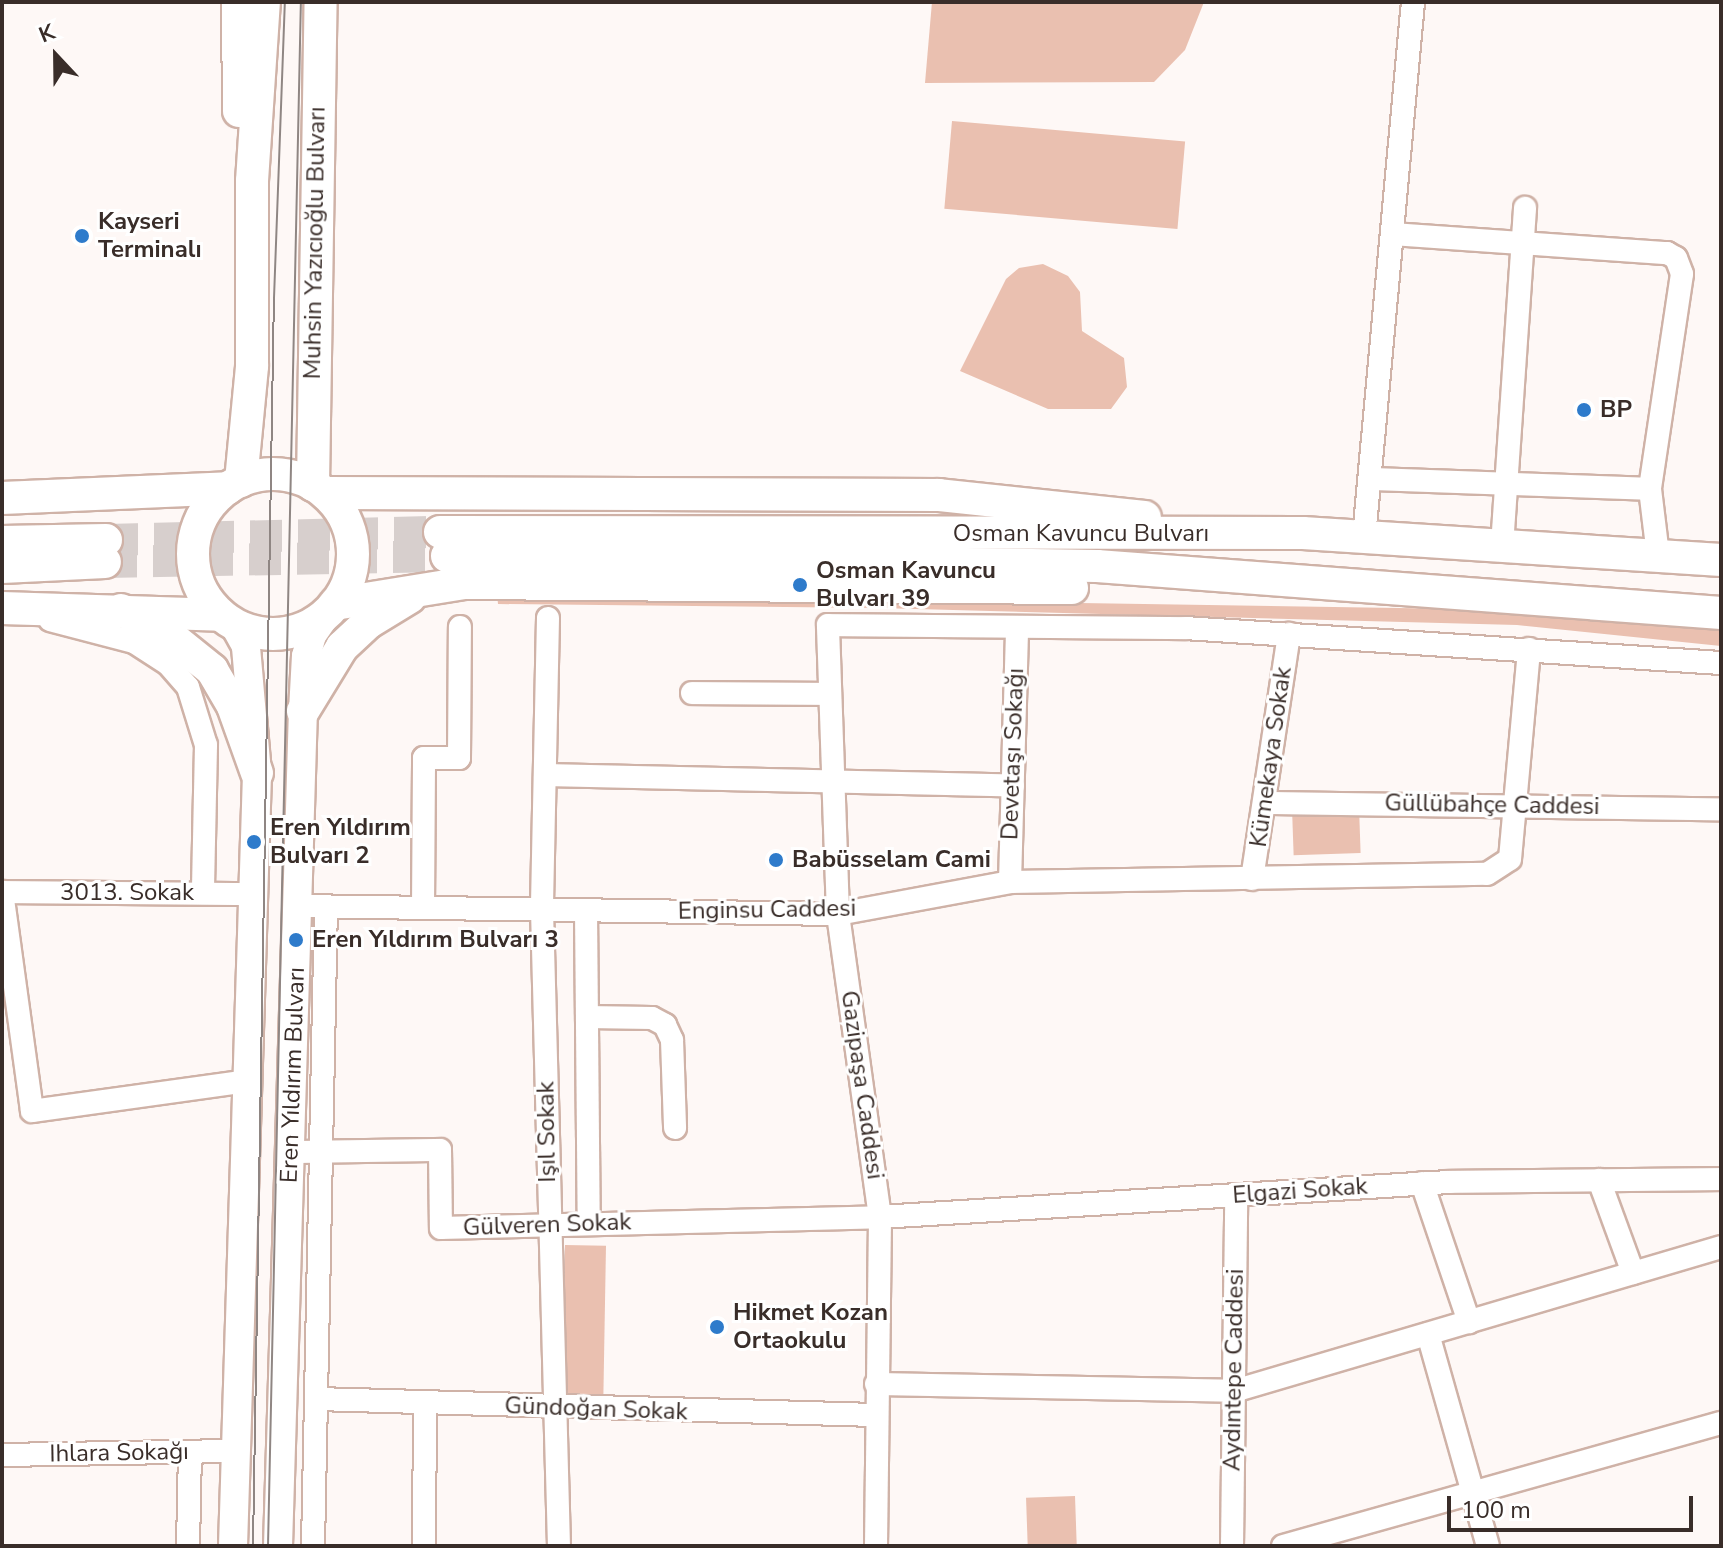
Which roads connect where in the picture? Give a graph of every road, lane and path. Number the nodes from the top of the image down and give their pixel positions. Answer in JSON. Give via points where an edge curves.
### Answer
{"nodes":[{"id":1,"x":238,"y":2,"type":"edge"},
{"id":2,"x":264,"y":2,"type":"edge"},
{"id":3,"x":321,"y":2,"type":"edge"},
{"id":4,"x":340,"y":2,"type":"edge"},
{"id":5,"x":1413,"y":2,"type":"edge"},
{"id":6,"x":252,"y":181,"type":"junction"},
{"id":7,"x":316,"y":199,"type":"junction"},
{"id":8,"x":1525,"y":208,"type":"dead end"},
{"id":9,"x":1392,"y":234,"type":"junction"},
{"id":10,"x":1523,"y":243,"type":"junction"},
{"id":11,"x":1370,"y":479,"type":"junction"},
{"id":12,"x":235,"y":484,"type":"junction"},
{"id":13,"x":1506,"y":484,"type":"junction"},
{"id":14,"x":319,"y":489,"type":"junction"},
{"id":15,"x":1650,"y":489,"type":"junction"},
{"id":16,"x":2,"y":498,"type":"edge"},
{"id":17,"x":1303,"y":533,"type":"junction"},
{"id":18,"x":1364,"y":537,"type":"junction"},
{"id":19,"x":2,"y":542,"type":"edge"},
{"id":20,"x":1502,"y":546,"type":"junction"},
{"id":21,"x":1658,"y":555,"type":"junction"},
{"id":22,"x":441,"y":558,"type":"junction"},
{"id":23,"x":1721,"y":560,"type":"edge"},
{"id":24,"x":2,"y":567,"type":"edge"},
{"id":25,"x":2,"y":608,"type":"edge"},
{"id":26,"x":332,"y":608,"type":"junction"},
{"id":27,"x":121,"y":610,"type":"junction"},
{"id":28,"x":1721,"y":613,"type":"edge"},
{"id":29,"x":548,"y":618,"type":"dead end"},
{"id":30,"x":228,"y":620,"type":"junction"},
{"id":31,"x":460,"y":627,"type":"dead end"},
{"id":32,"x":1017,"y":627,"type":"junction"},
{"id":33,"x":1289,"y":634,"type":"junction"},
{"id":34,"x":1529,"y":649,"type":"junction"},
{"id":35,"x":1721,"y":663,"type":"edge"},
{"id":36,"x":692,"y":693,"type":"dead end"},
{"id":37,"x":830,"y":694,"type":"junction"},
{"id":38,"x":303,"y":711,"type":"junction"},
{"id":39,"x":257,"y":773,"type":"junction"},
{"id":40,"x":545,"y":775,"type":"junction"},
{"id":41,"x":833,"y":779,"type":"junction"},
{"id":42,"x":1013,"y":786,"type":"junction"},
{"id":43,"x":1264,"y":803,"type":"junction"},
{"id":44,"x":1518,"y":804,"type":"junction"},
{"id":45,"x":1721,"y":809,"type":"edge"},
{"id":46,"x":1252,"y":879,"type":"junction"},
{"id":47,"x":1010,"y":882,"type":"junction"},
{"id":48,"x":2,"y":892,"type":"edge"},
{"id":49,"x":203,"y":893,"type":"junction"},
{"id":50,"x":253,"y":894,"type":"junction"},
{"id":51,"x":297,"y":906,"type":"junction"},
{"id":52,"x":326,"y":906,"type":"junction"},
{"id":53,"x":423,"y":908,"type":"junction"},
{"id":54,"x":542,"y":910,"type":"junction"},
{"id":55,"x":586,"y":910,"type":"junction"},
{"id":56,"x":838,"y":914,"type":"junction"},
{"id":57,"x":587,"y":1017,"type":"junction"},
{"id":58,"x":247,"y":1081,"type":"junction"},
{"id":59,"x":675,"y":1128,"type":"dead end"},
{"id":60,"x":321,"y":1151,"type":"junction"},
{"id":61,"x":291,"y":1152,"type":"junction"},
{"id":62,"x":1721,"y":1179,"type":"edge"},
{"id":63,"x":1599,"y":1180,"type":"junction"},
{"id":64,"x":1422,"y":1183,"type":"junction"},
{"id":65,"x":1236,"y":1195,"type":"junction"},
{"id":66,"x":880,"y":1217,"type":"junction"},
{"id":67,"x":589,"y":1224,"type":"junction"},
{"id":68,"x":549,"y":1225,"type":"junction"},
{"id":69,"x":1721,"y":1247,"type":"edge"},
{"id":70,"x":1633,"y":1273,"type":"junction"},
{"id":71,"x":1469,"y":1322,"type":"junction"},
{"id":72,"x":1428,"y":1334,"type":"junction"},
{"id":73,"x":876,"y":1384,"type":"junction"},
{"id":74,"x":1234,"y":1391,"type":"junction"},
{"id":75,"x":316,"y":1399,"type":"junction"},
{"id":76,"x":425,"y":1403,"type":"junction"},
{"id":77,"x":555,"y":1408,"type":"junction"},
{"id":78,"x":876,"y":1415,"type":"junction"},
{"id":79,"x":1721,"y":1423,"type":"edge"},
{"id":80,"x":235,"y":1451,"type":"junction"},
{"id":81,"x":190,"y":1452,"type":"junction"},
{"id":82,"x":2,"y":1455,"type":"edge"},
{"id":83,"x":1473,"y":1493,"type":"junction"},
{"id":84,"x":188,"y":1546,"type":"edge"},
{"id":85,"x":233,"y":1546,"type":"edge"},
{"id":86,"x":278,"y":1546,"type":"edge"},
{"id":87,"x":313,"y":1546,"type":"edge"},
{"id":88,"x":424,"y":1546,"type":"edge"},
{"id":89,"x":559,"y":1546,"type":"edge"},
{"id":90,"x":876,"y":1546,"type":"edge"},
{"id":91,"x":1232,"y":1546,"type":"edge"},
{"id":92,"x":1283,"y":1546,"type":"edge"},
{"id":93,"x":1488,"y":1546,"type":"edge"}],
"edges":[{"from":1,"to":6,"type":"highway","via":[[237,97]]},
{"from":2,"to":6,"type":"highway"},
{"from":3,"to":7,"type":"highway","name":"Muhsin Yazıcıoğlu Bulvarı"},
{"from":4,"to":7,"type":"highway","via":[[331,125]]},
{"from":5,"to":9,"type":"street"},
{"from":6,"to":12,"type":"highway","via":[[252,366]]},
{"from":7,"to":14,"type":"highway","name":"Muhsin Yazıcıoğlu Bulvarı"},
{"from":8,"to":10,"type":"street"},
{"from":9,"to":10,"type":"street"},
{"from":9,"to":11,"type":"street"},
{"from":10,"to":13,"type":"street"},
{"from":10,"to":15,"type":"street","via":[[1667,253],[1679,263],[1682,274]]},
{"from":11,"to":13,"type":"street"},
{"from":11,"to":18,"type":"street"},
{"from":12,"to":14,"type":"highway","via":[[287,474]]},
{"from":12,"to":16,"type":"highway"},
{"from":12,"to":30,"type":"highway","via":[[200,521],[193,550],[197,579]]},
{"from":13,"to":15,"type":"street"},
{"from":13,"to":20,"type":"street"},
{"from":14,"to":17,"type":"highway","via":[[939,495]]},
{"from":14,"to":26,"type":"highway","via":[[343,516],[353,544],[351,573]]},
{"from":15,"to":21,"type":"street"},
{"from":17,"to":18,"type":"highway","name":"Osman Kavuncu Bulvarı"},
{"from":17,"to":22,"type":"highway","name":"Osman Kavuncu Bulvarı"},
{"from":18,"to":20,"type":"highway","name":"Osman Kavuncu Bulvarı"},
{"from":19,"to":24,"type":"highway","via":[[106,551]]},
{"from":20,"to":21,"type":"highway","name":"Osman Kavuncu Bulvarı"},
{"from":21,"to":23,"type":"highway","name":"Osman Kavuncu Bulvarı"},
{"from":22,"to":26,"type":"highway"},
{"from":22,"to":28,"type":"highway","via":[[1115,588],[1299,579]]},
{"from":22,"to":38,"type":"highway","via":[[354,634],[320,676]]},
{"from":25,"to":27,"type":"highway"},
{"from":25,"to":49,"type":"street","via":[[134,642],[183,680],[199,712],[206,745]]},
{"from":26,"to":30,"type":"highway","via":[[284,634]]},
{"from":26,"to":38,"type":"main road","name":"Eren Yıldırım Bulvarı","via":[[309,645]]},
{"from":27,"to":30,"type":"highway"},
{"from":27,"to":39,"type":"highway","via":[[178,640],[212,670],[233,706]]},
{"from":29,"to":40,"type":"street","name":"Işıl Sokak"},
{"from":30,"to":39,"type":"main road","name":"Eren Yıldırım Bulvarı","via":[[246,646]]},
{"from":31,"to":53,"type":"street","via":[[459,758],[424,758]]},
{"from":32,"to":33,"type":"street"},
{"from":32,"to":37,"type":"street","name":"Gazipaşa Caddesi","via":[[828,625]]},
{"from":32,"to":42,"type":"street","name":"Devetaşı Sokağı"},
{"from":33,"to":34,"type":"street"},
{"from":33,"to":43,"type":"street","name":"Kümekaya Sokak"},
{"from":34,"to":35,"type":"street"},
{"from":34,"to":44,"type":"street","name":"Enginsu Caddesi"},
{"from":36,"to":37,"type":"street"},
{"from":37,"to":41,"type":"street","name":"Gazipaşa Caddesi"},
{"from":38,"to":51,"type":"main road","name":"Eren Yıldırım Bulvarı"},
{"from":39,"to":50,"type":"main road","name":"Eren Yıldırım Bulvarı"},
{"from":40,"to":41,"type":"street"},
{"from":40,"to":54,"type":"street","name":"Işıl Sokak"},
{"from":41,"to":42,"type":"street"},
{"from":41,"to":56,"type":"street","name":"Gazipaşa Caddesi"},
{"from":42,"to":47,"type":"street","name":"Devetaşı Sokağı"},
{"from":43,"to":44,"type":"street","name":"Güllübahçe Caddesi"},
{"from":43,"to":46,"type":"street","name":"Kümekaya Sokak"},
{"from":44,"to":45,"type":"street","name":"Güllübahçe Caddesi"},
{"from":44,"to":46,"type":"street","name":"Enginsu Caddesi","via":[[1510,859],[1487,874]]},
{"from":46,"to":47,"type":"street","name":"Enginsu Caddesi"},
{"from":47,"to":56,"type":"street","name":"Enginsu Caddesi"},
{"from":48,"to":49,"type":"street","name":"3013. Sokak"},
{"from":48,"to":58,"type":"street","via":[[32,1111]]},
{"from":49,"to":50,"type":"street","name":"3013. Sokak"},
{"from":50,"to":58,"type":"main road","name":"Eren Yıldırım Bulvarı"},
{"from":51,"to":52,"type":"street","name":"Enginsu Caddesi"},
{"from":51,"to":61,"type":"main road","name":"Eren Yıldırım Bulvarı"},
{"from":52,"to":53,"type":"street","name":"Enginsu Caddesi"},
{"from":52,"to":60,"type":"street"},
{"from":53,"to":54,"type":"street","name":"Enginsu Caddesi"},
{"from":54,"to":55,"type":"street","name":"Enginsu Caddesi"},
{"from":54,"to":68,"type":"street","name":"Işıl Sokak"},
{"from":55,"to":56,"type":"street","name":"Enginsu Caddesi"},
{"from":55,"to":57,"type":"street"},
{"from":56,"to":66,"type":"street","name":"Gazipaşa Caddesi"},
{"from":57,"to":59,"type":"street","via":[[652,1018],[665,1025],[672,1040]]},
{"from":57,"to":67,"type":"street"},
{"from":58,"to":80,"type":"main road","name":"Eren Yıldırım Bulvarı"},
{"from":60,"to":61,"type":"street","name":"Gülveren Sokak"},
{"from":60,"to":68,"type":"street","name":"Gülveren Sokak","via":[[440,1150],[441,1228]]},
{"from":60,"to":75,"type":"street"},
{"from":61,"to":86,"type":"main road","name":"Eren Yıldırım Bulvarı"},
{"from":62,"to":63,"type":"street","name":"Elgazi Sokak"},
{"from":63,"to":64,"type":"street","name":"Elgazi Sokak"},
{"from":63,"to":70,"type":"street"},
{"from":64,"to":65,"type":"street","name":"Elgazi Sokak"},
{"from":64,"to":71,"type":"street"},
{"from":65,"to":66,"type":"street","name":"Elgazi Sokak"},
{"from":65,"to":74,"type":"street","name":"Aydıntepe Caddesi"},
{"from":66,"to":67,"type":"street","name":"Gülveren Sokak"},
{"from":66,"to":73,"type":"street","name":"Gazipaşa Caddesi"},
{"from":67,"to":68,"type":"street","name":"Gülveren Sokak"},
{"from":68,"to":77,"type":"street","name":"Işıl Sokak"},
{"from":69,"to":70,"type":"street"},
{"from":70,"to":71,"type":"street"},
{"from":71,"to":72,"type":"street"},
{"from":72,"to":74,"type":"street"},
{"from":72,"to":83,"type":"street"},
{"from":73,"to":74,"type":"street"},
{"from":73,"to":78,"type":"street","name":"Gazipaşa Caddesi"},
{"from":74,"to":91,"type":"street","name":"Aydıntepe Caddesi"},
{"from":75,"to":76,"type":"street","name":"Gündoğan Sokak"},
{"from":75,"to":87,"type":"street"},
{"from":76,"to":77,"type":"street","name":"Gündoğan Sokak"},
{"from":76,"to":88,"type":"street"},
{"from":77,"to":78,"type":"street","name":"Gündoğan Sokak"},
{"from":77,"to":89,"type":"street","name":"Işıl Sokak"},
{"from":78,"to":90,"type":"street","name":"Gazipaşa Caddesi"},
{"from":79,"to":83,"type":"street"},
{"from":80,"to":81,"type":"street","name":"Ihlara Sokağı"},
{"from":80,"to":85,"type":"main road","name":"Eren Yıldırım Bulvarı"},
{"from":81,"to":82,"type":"street","name":"Ihlara Sokağı"},
{"from":81,"to":84,"type":"street"},
{"from":83,"to":92,"type":"street"},
{"from":83,"to":93,"type":"street"}]}
